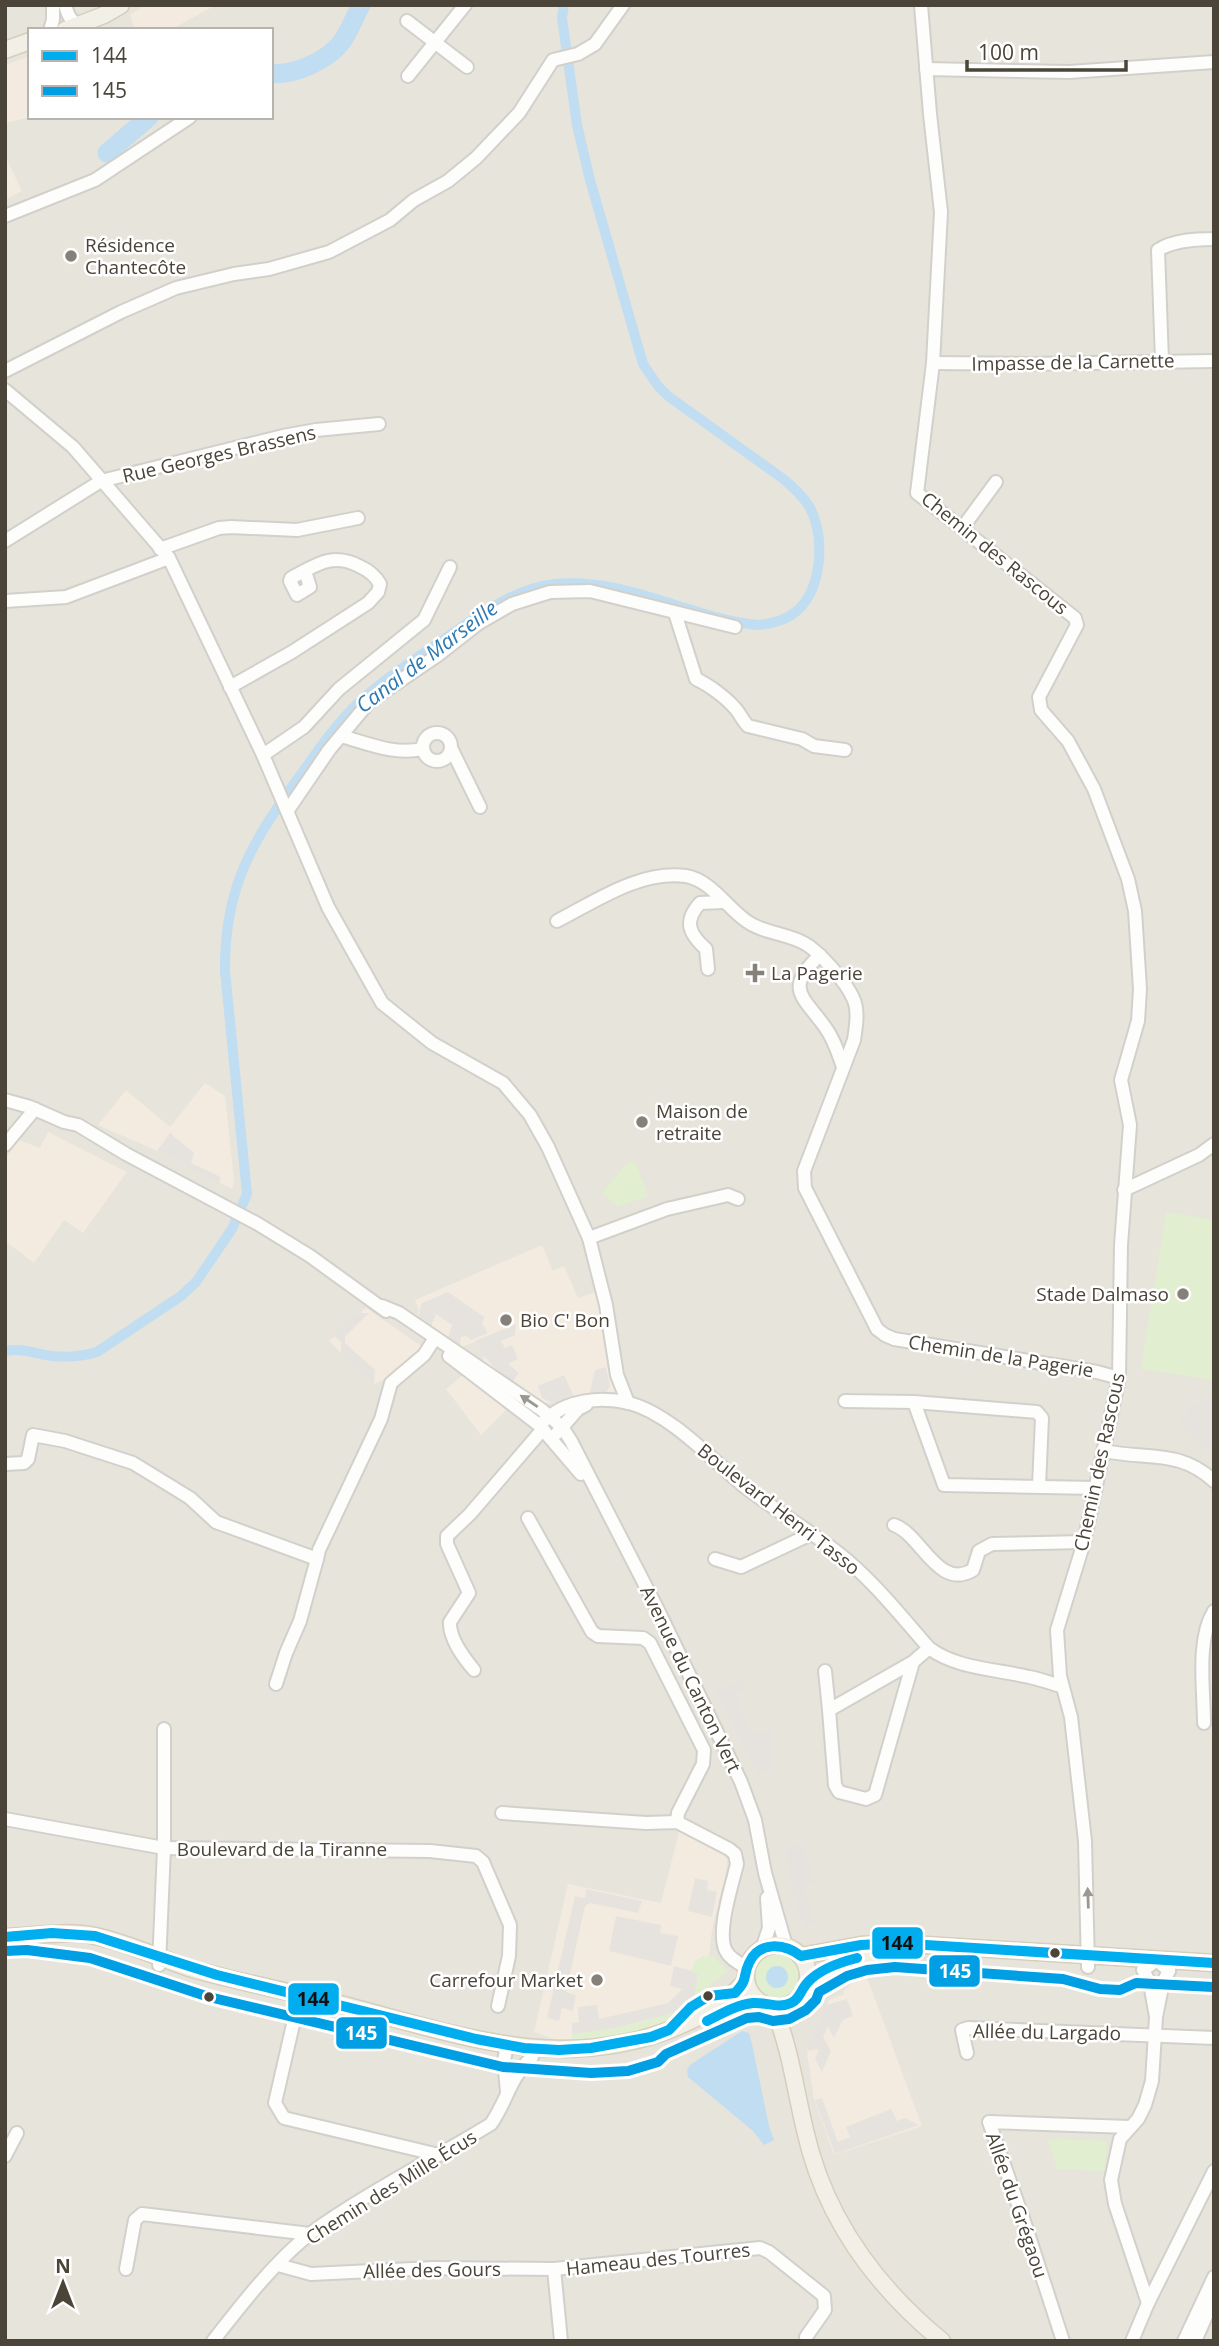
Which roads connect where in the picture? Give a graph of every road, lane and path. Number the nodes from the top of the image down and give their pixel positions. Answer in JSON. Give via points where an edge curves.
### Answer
{"nodes":[{"id":1,"x":55,"y":5,"type":"edge"},
{"id":2,"x":65,"y":5,"type":"edge"},
{"id":3,"x":121,"y":5,"type":"edge"},
{"id":4,"x":131,"y":5,"type":"edge"},
{"id":5,"x":465,"y":5,"type":"edge"},
{"id":6,"x":623,"y":5,"type":"edge"},
{"id":7,"x":921,"y":5,"type":"edge"},
{"id":8,"x":407,"y":21,"type":"dead end"},
{"id":9,"x":51,"y":28,"type":"edge"},
{"id":10,"x":79,"y":28,"type":"edge"},
{"id":11,"x":28,"y":42,"type":"edge"},
{"id":12,"x":436,"y":43,"type":"junction"},
{"id":13,"x":5,"y":50,"type":"edge"},
{"id":14,"x":28,"y":52,"type":"edge"},
{"id":15,"x":5,"y":60,"type":"edge"},
{"id":16,"x":1214,"y":62,"type":"edge"},
{"id":17,"x":467,"y":67,"type":"dead end"},
{"id":18,"x":926,"y":69,"type":"junction"},
{"id":19,"x":408,"y":76,"type":"dead end"},
{"id":20,"x":187,"y":119,"type":"edge"},
{"id":21,"x":5,"y":216,"type":"edge"},
{"id":22,"x":1214,"y":239,"type":"edge"},
{"id":23,"x":1214,"y":360,"type":"edge"},
{"id":24,"x":1162,"y":361,"type":"junction"},
{"id":25,"x":933,"y":363,"type":"junction"},
{"id":26,"x":5,"y":371,"type":"edge"},
{"id":27,"x":5,"y":390,"type":"edge"},
{"id":28,"x":379,"y":424,"type":"dead end"},
{"id":29,"x":102,"y":481,"type":"junction"},
{"id":30,"x":996,"y":482,"type":"dead end"},
{"id":31,"x":358,"y":518,"type":"dead end"},
{"id":32,"x":963,"y":527,"type":"junction"},
{"id":33,"x":5,"y":541,"type":"edge"},
{"id":34,"x":164,"y":553,"type":"junction"},
{"id":35,"x":450,"y":567,"type":"dead end"},
{"id":36,"x":305,"y":571,"type":"dead end"},
{"id":37,"x":5,"y":601,"type":"edge"},
{"id":38,"x":675,"y":613,"type":"junction"},
{"id":39,"x":735,"y":628,"type":"dead end"},
{"id":40,"x":230,"y":687,"type":"junction"},
{"id":41,"x":341,"y":736,"type":"junction"},
{"id":42,"x":423,"y":749,"type":"junction"},
{"id":43,"x":452,"y":750,"type":"junction"},
{"id":44,"x":845,"y":750,"type":"dead end"},
{"id":45,"x":263,"y":755,"type":"junction"},
{"id":46,"x":285,"y":803,"type":"junction"},
{"id":47,"x":480,"y":807,"type":"dead end"},
{"id":48,"x":723,"y":902,"type":"junction"},
{"id":49,"x":557,"y":921,"type":"dead end"},
{"id":50,"x":820,"y":955,"type":"junction"},
{"id":51,"x":708,"y":969,"type":"dead end"},
{"id":52,"x":843,"y":1067,"type":"junction"},
{"id":53,"x":5,"y":1093,"type":"edge"},
{"id":54,"x":5,"y":1100,"type":"edge"},
{"id":55,"x":33,"y":1108,"type":"junction"},
{"id":56,"x":24,"y":1125,"type":"junction"},
{"id":57,"x":1214,"y":1144,"type":"edge"},
{"id":58,"x":5,"y":1145,"type":"edge"},
{"id":59,"x":5,"y":1154,"type":"edge"},
{"id":60,"x":1124,"y":1190,"type":"junction"},
{"id":61,"x":738,"y":1199,"type":"dead end"},
{"id":62,"x":589,"y":1238,"type":"junction"},
{"id":63,"x":433,"y":1341,"type":"junction"},
{"id":64,"x":1119,"y":1378,"type":"junction"},
{"id":65,"x":607,"y":1401,"type":"junction"},
{"id":66,"x":845,"y":1401,"type":"dead end"},
{"id":67,"x":914,"y":1402,"type":"junction"},
{"id":68,"x":628,"y":1403,"type":"junction"},
{"id":69,"x":546,"y":1427,"type":"junction"},
{"id":70,"x":562,"y":1427,"type":"junction"},
{"id":71,"x":1104,"y":1451,"type":"junction"},
{"id":72,"x":5,"y":1464,"type":"edge"},
{"id":73,"x":1214,"y":1481,"type":"edge"},
{"id":74,"x":1039,"y":1486,"type":"junction"},
{"id":75,"x":1096,"y":1488,"type":"junction"},
{"id":76,"x":597,"y":1493,"type":"junction"},
{"id":77,"x":528,"y":1518,"type":"dead end"},
{"id":78,"x":894,"y":1525,"type":"dead end"},
{"id":79,"x":811,"y":1534,"type":"junction"},
{"id":80,"x":1084,"y":1542,"type":"junction"},
{"id":81,"x":317,"y":1559,"type":"junction"},
{"id":82,"x":715,"y":1559,"type":"dead end"},
{"id":83,"x":1214,"y":1611,"type":"edge"},
{"id":84,"x":929,"y":1648,"type":"junction"},
{"id":85,"x":913,"y":1662,"type":"junction"},
{"id":86,"x":474,"y":1670,"type":"dead end"},
{"id":87,"x":825,"y":1671,"type":"dead end"},
{"id":88,"x":276,"y":1684,"type":"dead end"},
{"id":89,"x":1061,"y":1686,"type":"junction"},
{"id":90,"x":829,"y":1710,"type":"junction"},
{"id":91,"x":1204,"y":1723,"type":"dead end"},
{"id":92,"x":164,"y":1729,"type":"dead end"},
{"id":93,"x":502,"y":1813,"type":"dead end"},
{"id":94,"x":5,"y":1819,"type":"edge"},
{"id":95,"x":677,"y":1822,"type":"junction"},
{"id":96,"x":164,"y":1848,"type":"junction"},
{"id":97,"x":765,"y":1873,"type":"junction"},
{"id":98,"x":5,"y":1937,"type":"edge"},
{"id":99,"x":786,"y":1946,"type":"junction"},
{"id":100,"x":762,"y":1949,"type":"junction"},
{"id":101,"x":802,"y":1956,"type":"junction"},
{"id":102,"x":159,"y":1961,"type":"junction"},
{"id":103,"x":1088,"y":1961,"type":"junction"},
{"id":104,"x":1214,"y":1963,"type":"edge"},
{"id":105,"x":1156,"y":1967,"type":"junction"},
{"id":106,"x":1214,"y":1973,"type":"edge"},
{"id":107,"x":746,"y":1974,"type":"junction"},
{"id":108,"x":808,"y":1982,"type":"junction"},
{"id":109,"x":299,"y":1998,"type":"junction"},
{"id":110,"x":796,"y":2000,"type":"junction"},
{"id":111,"x":767,"y":2005,"type":"junction"},
{"id":112,"x":498,"y":2006,"type":"dead end"},
{"id":113,"x":1156,"y":2017,"type":"junction"},
{"id":114,"x":1155,"y":2035,"type":"junction"},
{"id":115,"x":1214,"y":2038,"type":"edge"},
{"id":116,"x":506,"y":2050,"type":"junction"},
{"id":117,"x":968,"y":2053,"type":"dead end"},
{"id":118,"x":532,"y":2057,"type":"junction"},
{"id":119,"x":791,"y":2063,"type":"junction"},
{"id":120,"x":507,"y":2092,"type":"junction"},
{"id":121,"x":1129,"y":2127,"type":"junction"},
{"id":122,"x":17,"y":2133,"type":"dead end"},
{"id":123,"x":439,"y":2155,"type":"junction"},
{"id":124,"x":5,"y":2156,"type":"edge"},
{"id":125,"x":1214,"y":2171,"type":"edge"},
{"id":126,"x":310,"y":2234,"type":"junction"},
{"id":127,"x":297,"y":2246,"type":"junction"},
{"id":128,"x":278,"y":2266,"type":"junction"},
{"id":129,"x":126,"y":2269,"type":"dead end"},
{"id":130,"x":554,"y":2269,"type":"junction"},
{"id":131,"x":311,"y":2274,"type":"junction"},
{"id":132,"x":1214,"y":2277,"type":"edge"},
{"id":133,"x":1214,"y":2298,"type":"edge"},
{"id":134,"x":1148,"y":2303,"type":"junction"},
{"id":135,"x":807,"y":2340,"type":"edge"},
{"id":136,"x":213,"y":2341,"type":"edge"},
{"id":137,"x":561,"y":2341,"type":"edge"},
{"id":138,"x":942,"y":2341,"type":"edge"},
{"id":139,"x":1063,"y":2341,"type":"edge"},
{"id":140,"x":1132,"y":2341,"type":"edge"},
{"id":141,"x":1184,"y":2341,"type":"edge"},
{"id":142,"x":1195,"y":2341,"type":"edge"}],
"edges":[{"from":1,"to":9,"type":"street"},
{"from":1,"to":10,"type":"street"},
{"from":2,"to":10,"type":"street"},
{"from":3,"to":10,"type":"main road"},
{"from":4,"to":10,"type":"main road","via":[[109,22]]},
{"from":5,"to":12,"type":"street"},
{"from":6,"to":26,"type":"street","via":[[595,44],[553,60],[519,113],[476,158],[390,220],[329,252],[176,288]]},
{"from":7,"to":18,"type":"street","name":"Chemin des Rascous"},
{"from":8,"to":12,"type":"street"},
{"from":11,"to":13,"type":"main road"},
{"from":12,"to":17,"type":"street"},
{"from":12,"to":19,"type":"street"},
{"from":14,"to":15,"type":"main road"},
{"from":16,"to":18,"type":"street","via":[[1069,72]]},
{"from":18,"to":25,"type":"street","name":"Chemin des Rascous","via":[[940,212]]},
{"from":20,"to":21,"type":"street","via":[[95,180]]},
{"from":22,"to":24,"type":"street","via":[[1158,250]]},
{"from":23,"to":24,"type":"street","name":"Impasse de la Carnette"},
{"from":24,"to":25,"type":"street","name":"Impasse de la Carnette"},
{"from":25,"to":32,"type":"street","name":"Chemin des Rascous","via":[[918,493]]},
{"from":27,"to":29,"type":"street","via":[[73,447]]},
{"from":28,"to":29,"type":"street","name":"Rue Georges Brassens","via":[[283,436]]},
{"from":29,"to":33,"type":"street","name":"Rue Georges Brassens"},
{"from":29,"to":34,"type":"street"},
{"from":30,"to":32,"type":"street"},
{"from":31,"to":34,"type":"street","via":[[297,530],[219,528]]},
{"from":32,"to":60,"type":"street","name":"Chemin des Rascous","via":[[1075,618],[1077,625],[1039,697],[1041,710],[1068,741],[1094,789],[1134,904],[1140,989],[1138,1021],[1121,1080],[1130,1125]]},
{"from":34,"to":37,"type":"street","via":[[66,597]]},
{"from":34,"to":40,"type":"street"},
{"from":35,"to":45,"type":"street","via":[[424,620],[339,690],[304,727]]},
{"from":36,"to":40,"type":"street","via":[[340,558],[367,570],[380,584],[368,603]]},
{"from":38,"to":39,"type":"street"},
{"from":38,"to":41,"type":"street","via":[[577,590],[520,601],[497,611],[370,701]]},
{"from":38,"to":44,"type":"street","via":[[696,679],[734,705],[748,726],[814,746]]},
{"from":40,"to":45,"type":"street"},
{"from":41,"to":42,"type":"street","via":[[405,753]]},
{"from":41,"to":46,"type":"street"},
{"from":42,"to":43,"type":"street","via":[[430,760],[439,761]]},
{"from":42,"to":43,"type":"street","via":[[425,740],[438,733],[447,737]]},
{"from":43,"to":47,"type":"street"},
{"from":45,"to":46,"type":"street"},
{"from":46,"to":62,"type":"street","via":[[328,907],[382,1003],[432,1043],[503,1083],[517,1098],[548,1147]]},
{"from":48,"to":49,"type":"street","via":[[713,890],[688,876],[645,879]]},
{"from":48,"to":50,"type":"street","via":[[747,922],[802,942]]},
{"from":48,"to":51,"type":"street","via":[[700,903],[690,914],[696,940],[706,949]]},
{"from":50,"to":52,"type":"street","name":"Chemin de la Pagerie","via":[[854,999],[854,1040]]},
{"from":50,"to":52,"type":"street","via":[[805,970],[802,998],[835,1042]]},
{"from":52,"to":64,"type":"street","name":"Chemin de la Pagerie","via":[[803,1179],[877,1329],[894,1339]]},
{"from":53,"to":55,"type":"street"},
{"from":54,"to":55,"type":"street"},
{"from":55,"to":56,"type":"street"},
{"from":55,"to":63,"type":"street","name":"Avenue du Canton Vert","via":[[78,1125],[310,1256],[391,1317]]},
{"from":56,"to":58,"type":"street"},
{"from":56,"to":59,"type":"street"},
{"from":57,"to":60,"type":"street"},
{"from":60,"to":64,"type":"street","name":"Chemin des Rascous"},
{"from":61,"to":62,"type":"street","via":[[728,1195],[667,1209]]},
{"from":62,"to":68,"type":"street","via":[[617,1375]]},
{"from":63,"to":69,"type":"street","name":"Avenue du Canton Vert"},
{"from":63,"to":81,"type":"street","via":[[424,1355],[391,1383],[381,1419]]},
{"from":64,"to":71,"type":"street","name":"Chemin des Rascous"},
{"from":65,"to":68,"type":"street","name":"Boulevard Henri Tasso"},
{"from":65,"to":69,"type":"street","name":"Boulevard Henri Tasso","via":[[577,1402]]},
{"from":65,"to":70,"type":"street","name":"Boulevard Henri Tasso","via":[[582,1406]]},
{"from":66,"to":67,"type":"street"},
{"from":67,"to":74,"type":"street","via":[[944,1485]]},
{"from":67,"to":74,"type":"street","via":[[1037,1412],[1042,1418]]},
{"from":68,"to":79,"type":"street","name":"Boulevard Henri Tasso","via":[[700,1447],[745,1487]]},
{"from":69,"to":70,"type":"street","name":"Boulevard Henri Tasso"},
{"from":69,"to":76,"type":"street","name":"Avenue du Canton Vert"},
{"from":69,"to":86,"type":"street","via":[[447,1536],[469,1593],[449,1628]]},
{"from":70,"to":76,"type":"street","name":"Avenue du Canton Vert"},
{"from":71,"to":73,"type":"street","via":[[1183,1460]]},
{"from":71,"to":75,"type":"street","name":"Chemin des Rascous"},
{"from":72,"to":81,"type":"street","via":[[24,1463],[33,1435],[65,1441],[133,1463],[190,1498],[216,1522]]},
{"from":74,"to":75,"type":"street"},
{"from":75,"to":80,"type":"street","name":"Chemin des Rascous"},
{"from":76,"to":97,"type":"street","name":"Avenue du Canton Vert","via":[[729,1754],[755,1820]]},
{"from":77,"to":95,"type":"street","via":[[592,1632],[643,1638],[650,1643],[704,1750],[703,1764]]},
{"from":78,"to":80,"type":"street","via":[[937,1567],[957,1574],[973,1570],[979,1551],[992,1544]]},
{"from":79,"to":82,"type":"street","via":[[741,1567]]},
{"from":79,"to":84,"type":"street","name":"Boulevard Henri Tasso","via":[[868,1579]]},
{"from":80,"to":89,"type":"street","name":"Chemin des Rascous","via":[[1057,1630]]},
{"from":81,"to":88,"type":"street"},
{"from":83,"to":91,"type":"street","via":[[1204,1638]]},
{"from":84,"to":85,"type":"street"},
{"from":84,"to":89,"type":"street","name":"Boulevard Henri Tasso","via":[[957,1662]]},
{"from":85,"to":90,"type":"street"},
{"from":85,"to":90,"type":"street","via":[[875,1796],[866,1800],[839,1792]]},
{"from":87,"to":90,"type":"street"},
{"from":103,"to":89,"type":"street","one_way":true,"via":[[1085,1840],[1071,1717]]},
{"from":92,"to":96,"type":"street"},
{"from":93,"to":95,"type":"street","via":[[646,1824]]},
{"from":94,"to":96,"type":"street"},
{"from":95,"to":107,"type":"street","via":[[735,1854],[737,1864],[722,1932],[724,1948]]},
{"from":96,"to":102,"type":"street","name":"Boulevard de la Tiranne"},
{"from":96,"to":112,"type":"street","name":"Boulevard de la Tiranne","via":[[476,1856],[483,1862],[510,1925],[509,1956]]},
{"from":97,"to":99,"type":"street","name":"Avenue du Canton Vert"},
{"from":97,"to":100,"type":"street","name":"Avenue du Canton Vert","via":[[769,1928]]},
{"from":98,"to":102,"type":"main road","via":[[93,1944]]},
{"from":99,"to":100,"type":"main road"},
{"from":99,"to":101,"type":"main road"},
{"from":100,"to":107,"type":"main road"},
{"from":101,"to":103,"type":"main road","via":[[894,1943]]},
{"from":101,"to":108,"type":"main road"},
{"from":102,"to":109,"type":"main road"},
{"from":103,"to":105,"type":"main road"},
{"from":103,"to":108,"type":"main road","via":[[895,1953],[841,1963]]},
{"from":104,"to":105,"type":"main road"},
{"from":105,"to":106,"type":"main road"},
{"from":105,"to":113,"type":"street","via":[[1150,1983]]},
{"from":105,"to":113,"type":"street","via":[[1163,1982]]},
{"from":107,"to":111,"type":"main road","via":[[749,1989]]},
{"from":107,"to":116,"type":"main road","via":[[728,2000],[651,2036],[590,2048]]},
{"from":108,"to":110,"type":"main road"},
{"from":109,"to":116,"type":"main road"},
{"from":109,"to":123,"type":"street","via":[[275,2103],[284,2118]]},
{"from":110,"to":111,"type":"main road","via":[[785,2006]]},
{"from":110,"to":119,"type":"main road"},
{"from":111,"to":118,"type":"main road","via":[[744,2004],[640,2047],[579,2057]]},
{"from":111,"to":119,"type":"main road"},
{"from":113,"to":114,"type":"street"},
{"from":114,"to":115,"type":"street"},
{"from":114,"to":117,"type":"street","name":"Allée du Largado","via":[[968,2028],[962,2030]]},
{"from":114,"to":121,"type":"street","via":[[1152,2081],[1145,2105]]},
{"from":116,"to":118,"type":"main road"},
{"from":116,"to":120,"type":"street"},
{"from":118,"to":120,"type":"street","name":"Chemin des Mille Écus"},
{"from":119,"to":138,"type":"main road","via":[[813,2163],[846,2235],[888,2291]]},
{"from":120,"to":123,"type":"street","name":"Chemin des Mille Écus","via":[[491,2123]]},
{"from":121,"to":134,"type":"street","via":[[1120,2139],[1111,2180]]},
{"from":121,"to":139,"type":"street","name":"Allée du Grégaou","via":[[989,2122]]},
{"from":122,"to":124,"type":"street"},
{"from":123,"to":126,"type":"street","name":"Chemin des Mille Écus"},
{"from":125,"to":134,"type":"street"},
{"from":126,"to":127,"type":"street","name":"Chemin des Mille Écus"},
{"from":126,"to":129,"type":"street","via":[[142,2214],[135,2220]]},
{"from":127,"to":128,"type":"street","name":"Chemin des Mille Écus"},
{"from":127,"to":131,"type":"street","via":[[298,2261]]},
{"from":128,"to":131,"type":"street","name":"Allée des Gours"},
{"from":128,"to":136,"type":"street","name":"Chemin des Mille Écus"},
{"from":130,"to":131,"type":"street","name":"Allée des Gours"},
{"from":130,"to":135,"type":"street","name":"Hameau des Tourres","via":[[760,2248],[824,2296],[825,2310]]},
{"from":130,"to":137,"type":"street"},
{"from":132,"to":141,"type":"street"},
{"from":133,"to":142,"type":"street"},
{"from":134,"to":140,"type":"street"}]}
